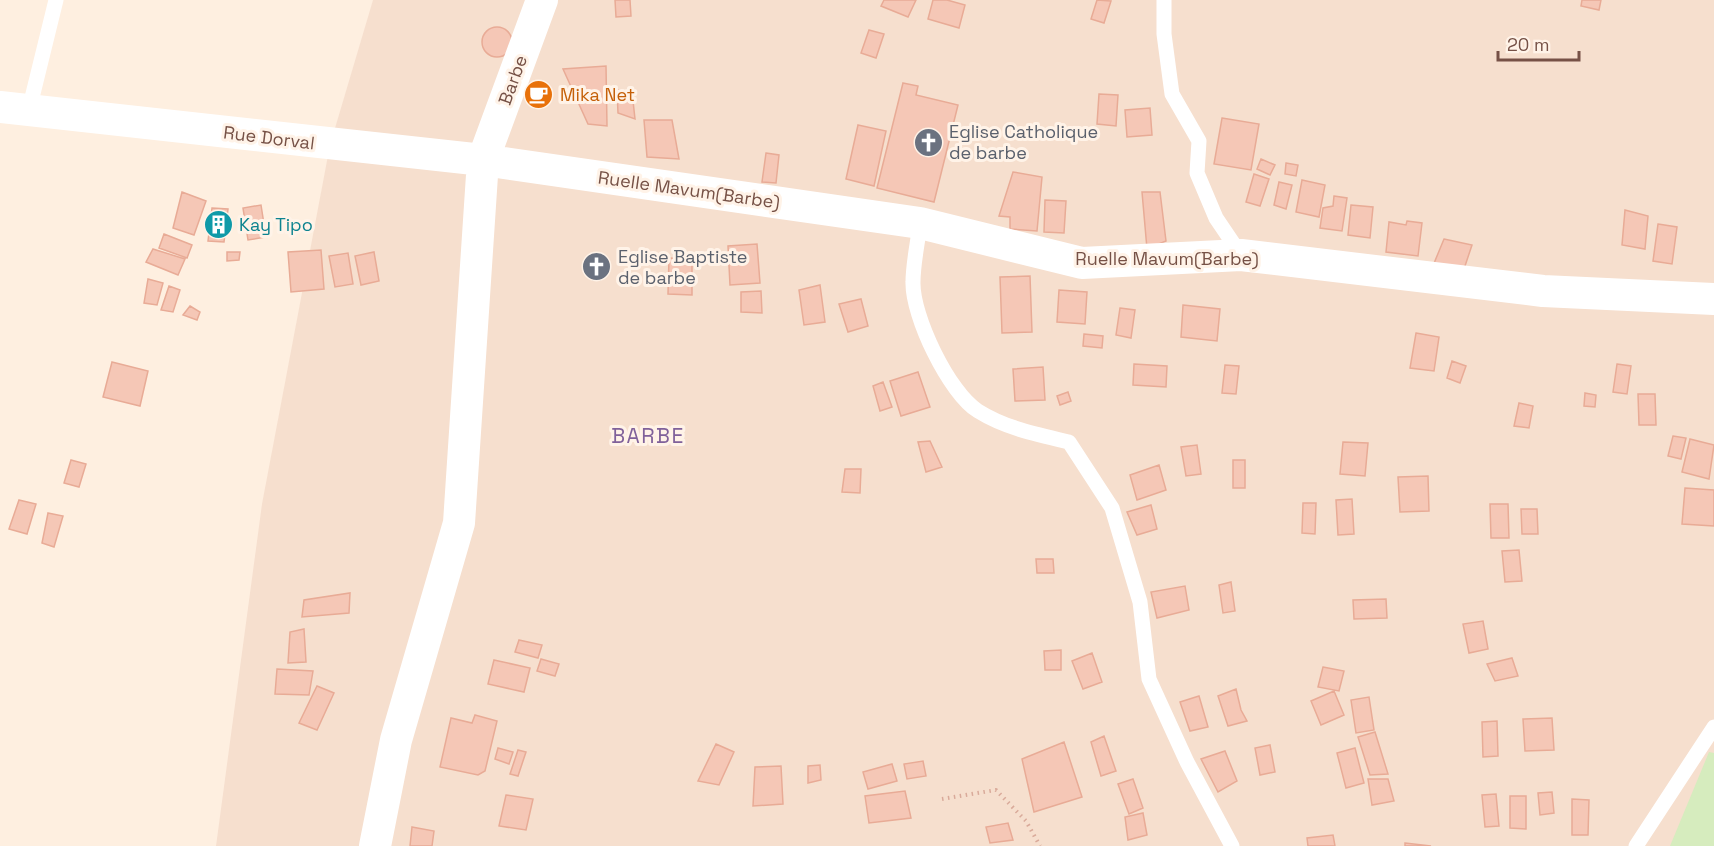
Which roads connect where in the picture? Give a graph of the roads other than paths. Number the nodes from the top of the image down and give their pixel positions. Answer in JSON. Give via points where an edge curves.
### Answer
{"nodes":[{"id":1,"x":56,"y":0,"type":"edge"},
{"id":2,"x":542,"y":0,"type":"edge"},
{"id":3,"x":1164,"y":0,"type":"edge"},
{"id":4,"x":29,"y":110,"type":"edge"},
{"id":5,"x":483,"y":160,"type":"junction"},
{"id":6,"x":920,"y":223,"type":"junction"},
{"id":7,"x":1241,"y":255,"type":"junction"},
{"id":8,"x":1714,"y":299,"type":"edge"},
{"id":9,"x":1714,"y":727,"type":"edge"},
{"id":10,"x":375,"y":846,"type":"edge"},
{"id":11,"x":1232,"y":846,"type":"edge"},
{"id":12,"x":1636,"y":846,"type":"edge"}],
"edges":[{"from":1,"to":4,"type":"lane"},
{"from":2,"to":5,"type":"street","name":"Barbe"},
{"from":3,"to":7,"type":"lane","via":[[1172,94],[1199,141],[1197,173],[1208,200]]},
{"from":4,"to":5,"type":"street","name":"Rue Dorval"},
{"from":5,"to":6,"type":"street","name":"Ruelle Mavum(Barbe)"},
{"from":5,"to":10,"type":"street","name":"Barbe","via":[[459,523],[396,740]]},
{"from":6,"to":7,"type":"street","name":"Ruelle Mavum(Barbe)","via":[[1082,263]]},
{"from":6,"to":11,"type":"lane","via":[[912,284],[925,333],[943,370],[976,410],[1023,431],[1069,442],[1112,508],[1140,602],[1149,679]]},
{"from":7,"to":8,"type":"street","name":"Ruelle Mavum(Barbe)","via":[[1543,291]]},
{"from":9,"to":12,"type":"lane"}]}
